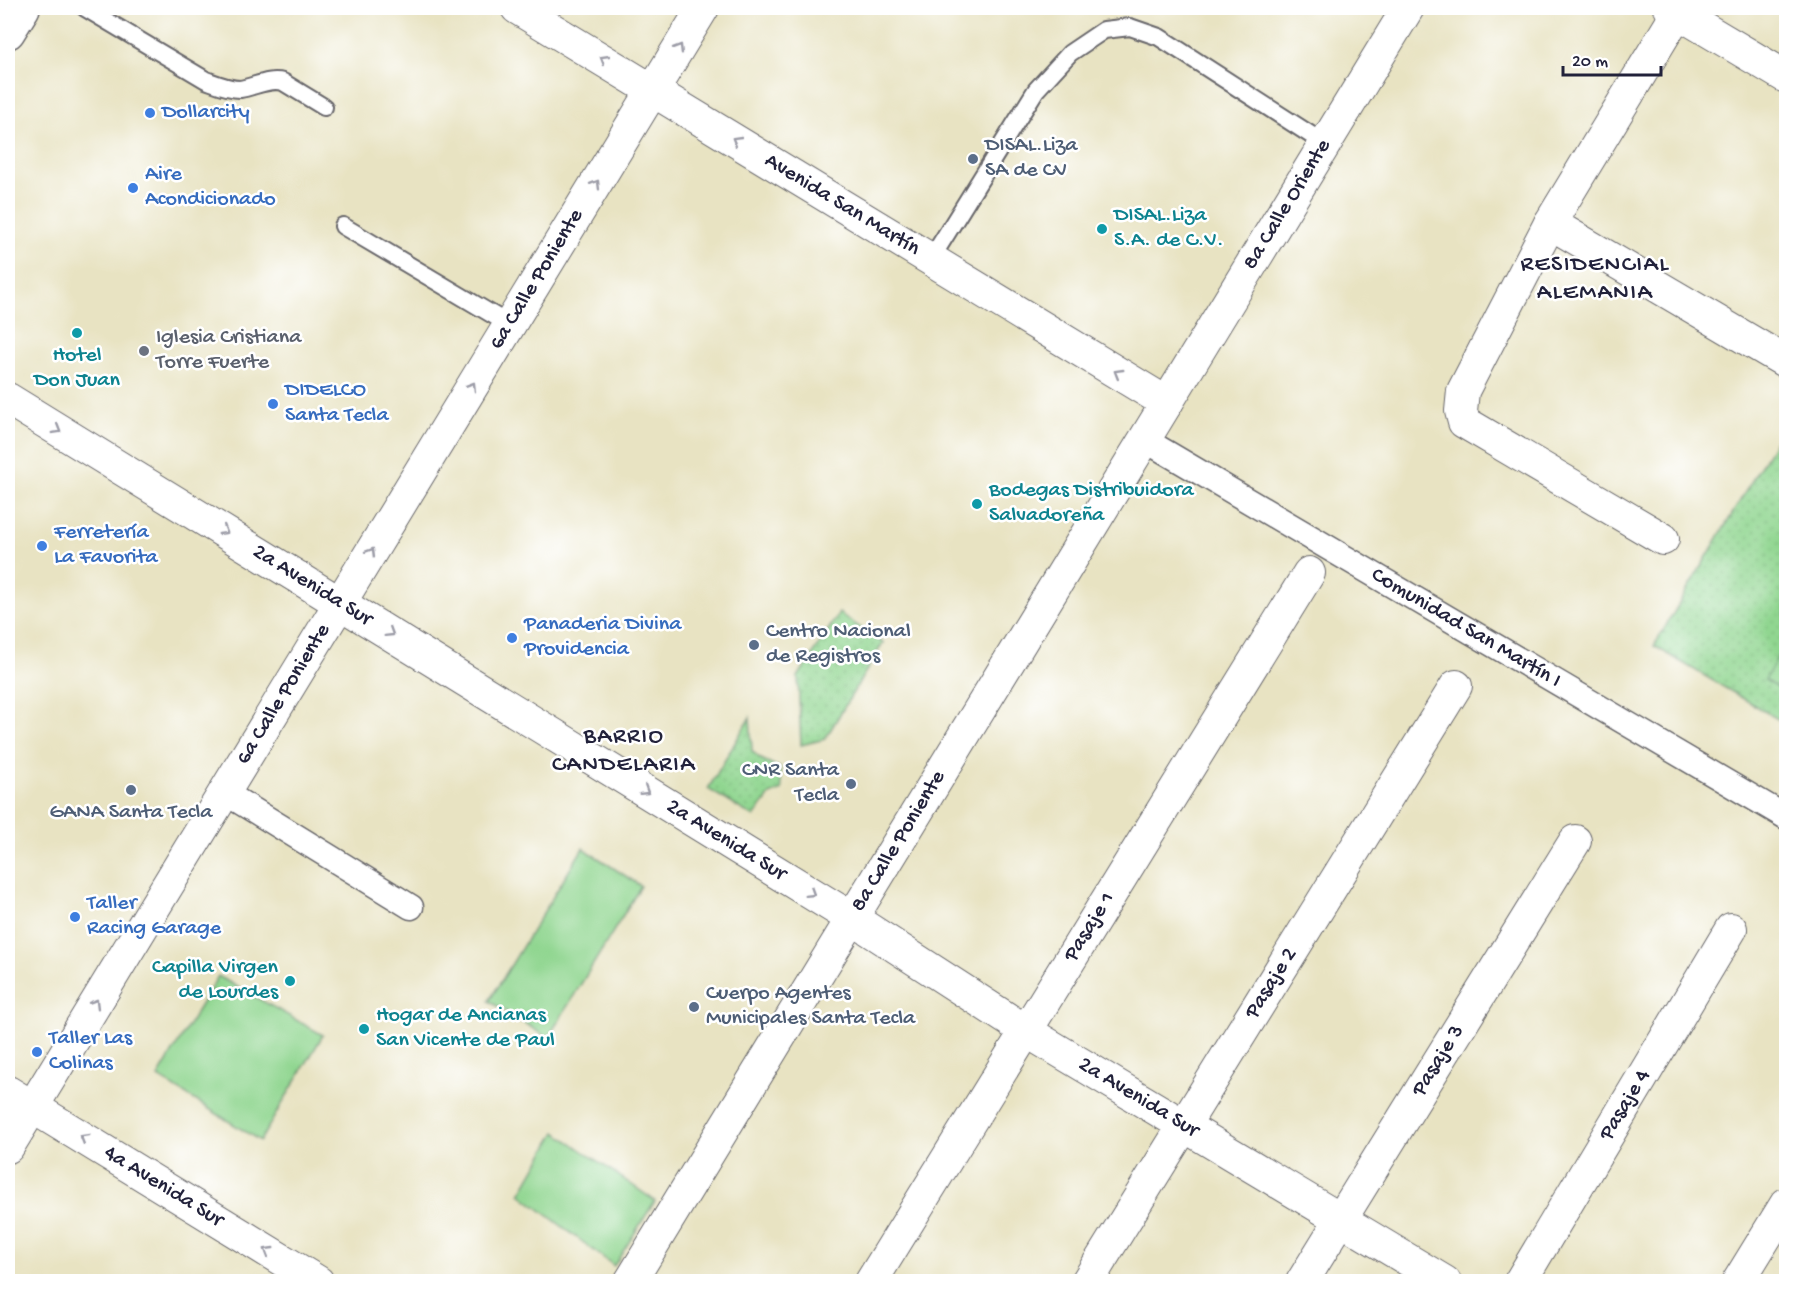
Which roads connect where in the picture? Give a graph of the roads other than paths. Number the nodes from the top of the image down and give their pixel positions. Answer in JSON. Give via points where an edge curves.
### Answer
{"nodes":[{"id":1,"x":23,"y":8,"type":"edge"},
{"id":2,"x":85,"y":8,"type":"edge"},
{"id":3,"x":517,"y":8,"type":"edge"},
{"id":4,"x":703,"y":8,"type":"edge"},
{"id":5,"x":1408,"y":8,"type":"edge"},
{"id":6,"x":1674,"y":10,"type":"edge"},
{"id":7,"x":8,"y":32,"type":"edge"},
{"id":8,"x":1786,"y":77,"type":"edge"},
{"id":9,"x":654,"y":90,"type":"junction"},
{"id":10,"x":324,"y":107,"type":"dead end"},
{"id":11,"x":1325,"y":144,"type":"junction"},
{"id":12,"x":1550,"y":223,"type":"junction"},
{"id":13,"x":343,"y":226,"type":"dead end"},
{"id":14,"x":931,"y":259,"type":"junction"},
{"id":15,"x":510,"y":325,"type":"junction"},
{"id":16,"x":1786,"y":362,"type":"edge"},
{"id":17,"x":8,"y":399,"type":"edge"},
{"id":18,"x":1167,"y":403,"type":"junction"},
{"id":19,"x":1145,"y":440,"type":"junction"},
{"id":20,"x":1662,"y":539,"type":"dead end"},
{"id":21,"x":1309,"y":573,"type":"dead end"},
{"id":22,"x":340,"y":602,"type":"junction"},
{"id":23,"x":1456,"y":686,"type":"dead end"},
{"id":24,"x":224,"y":792,"type":"junction"},
{"id":25,"x":1786,"y":817,"type":"edge"},
{"id":26,"x":1575,"y":841,"type":"dead end"},
{"id":27,"x":411,"y":907,"type":"dead end"},
{"id":28,"x":853,"y":919,"type":"junction"},
{"id":29,"x":1731,"y":929,"type":"dead end"},
{"id":30,"x":1026,"y":1031,"type":"junction"},
{"id":31,"x":20,"y":1099,"type":"edge"},
{"id":32,"x":1182,"y":1125,"type":"junction"},
{"id":33,"x":8,"y":1147,"type":"edge"},
{"id":34,"x":1786,"y":1204,"type":"edge"},
{"id":35,"x":1340,"y":1219,"type":"junction"},
{"id":36,"x":318,"y":1281,"type":"edge"},
{"id":37,"x":630,"y":1281,"type":"edge"},
{"id":38,"x":871,"y":1281,"type":"edge"},
{"id":39,"x":1087,"y":1281,"type":"edge"},
{"id":40,"x":1302,"y":1281,"type":"edge"},
{"id":41,"x":1445,"y":1281,"type":"edge"},
{"id":42,"x":1520,"y":1281,"type":"edge"},
{"id":43,"x":1738,"y":1281,"type":"edge"}],
"edges":[{"from":1,"to":7,"type":"main road"},
{"from":2,"to":10,"type":"lane","via":[[206,80],[240,89],[276,80]]},
{"from":9,"to":3,"type":"street","name":"Avenida San Martín","one_way":true},
{"from":9,"to":4,"type":"street","name":"6a Calle Poniente","one_way":true},
{"from":5,"to":11,"type":"street","name":"8a Calle Oriente"},
{"from":6,"to":8,"type":"street"},
{"from":6,"to":12,"type":"street"},
{"from":14,"to":9,"type":"street","name":"Avenida San Martín","one_way":true},
{"from":15,"to":9,"type":"street","name":"6a Calle Poniente","one_way":true},
{"from":11,"to":14,"type":"lane","via":[[1159,37],[1130,27],[1104,30],[1070,53],[1036,90]]},
{"from":11,"to":18,"type":"street","name":"8a Calle Oriente"},
{"from":12,"to":16,"type":"street"},
{"from":12,"to":20,"type":"street","via":[[1464,391],[1464,422]]},
{"from":13,"to":15,"type":"lane"},
{"from":18,"to":14,"type":"street","name":"Avenida San Martín","one_way":true},
{"from":22,"to":15,"type":"street","name":"6a Calle Poniente","one_way":true},
{"from":17,"to":22,"type":"street","name":"2a Avenida Sur","one_way":true},
{"from":18,"to":19,"type":"street","name":"8a Calle Poniente"},
{"from":19,"to":25,"type":"street","name":"Comunidad San Martín I"},
{"from":19,"to":28,"type":"street","name":"8a Calle Poniente"},
{"from":21,"to":30,"type":"street","name":"Pasaje 1"},
{"from":22,"to":24,"type":"street","name":"6a Calle Poniente"},
{"from":22,"to":28,"type":"street","name":"2a Avenida Sur","one_way":true},
{"from":23,"to":32,"type":"street","name":"Pasaje 2"},
{"from":24,"to":27,"type":"street"},
{"from":31,"to":24,"type":"street","name":"6a Calle Poniente","one_way":true},
{"from":26,"to":35,"type":"street","name":"Pasaje 3"},
{"from":28,"to":30,"type":"street","name":"2a Avenida Sur"},
{"from":28,"to":37,"type":"street","name":"8a Calle Poniente"},
{"from":29,"to":42,"type":"street","name":"Pasaje 4"},
{"from":30,"to":32,"type":"street","name":"2a Avenida Sur"},
{"from":30,"to":38,"type":"street","name":"Pasaje 1"},
{"from":31,"to":33,"type":"street","name":"6a Calle Poniente"},
{"from":36,"to":31,"type":"street","name":"4a Avenida Sur","one_way":true},
{"from":32,"to":35,"type":"street","name":"2a Avenida Sur"},
{"from":32,"to":39,"type":"street","name":"Pasaje 2"},
{"from":34,"to":43,"type":"street"},
{"from":35,"to":40,"type":"street","name":"Pasaje 3"},
{"from":35,"to":41,"type":"street","name":"2a Avenida Sur"}]}
